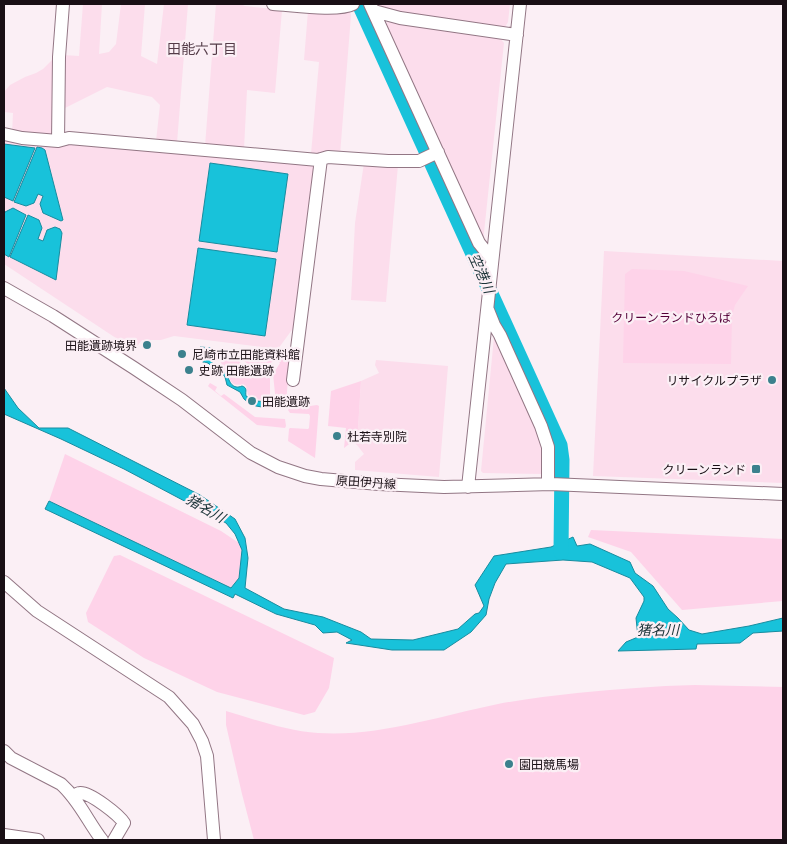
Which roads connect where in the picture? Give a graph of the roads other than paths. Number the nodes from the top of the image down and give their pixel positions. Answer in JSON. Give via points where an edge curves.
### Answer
{"nodes":[{"id":1,"x":63,"y":4,"type":"edge"},
{"id":2,"x":273,"y":4,"type":"edge"},
{"id":3,"x":353,"y":4,"type":"edge"},
{"id":4,"x":520,"y":4,"type":"edge"},
{"id":5,"x":372,"y":7,"type":"edge"},
{"id":6,"x":517,"y":35,"type":"junction"},
{"id":7,"x":4,"y":134,"type":"edge"},
{"id":8,"x":58,"y":141,"type":"junction"},
{"id":9,"x":437,"y":153,"type":"junction"},
{"id":10,"x":322,"y":159,"type":"junction"},
{"id":11,"x":491,"y":263,"type":"junction"},
{"id":12,"x":4,"y":288,"type":"edge"},
{"id":13,"x":487,"y":308,"type":"junction"},
{"id":14,"x":293,"y":380,"type":"dead end"},
{"id":15,"x":550,"y":484,"type":"junction"},
{"id":16,"x":468,"y":487,"type":"junction"},
{"id":17,"x":783,"y":494,"type":"edge"},
{"id":18,"x":4,"y":582,"type":"edge"},
{"id":19,"x":4,"y":751,"type":"edge"},
{"id":20,"x":73,"y":797,"type":"junction"},
{"id":21,"x":4,"y":835,"type":"edge"},
{"id":22,"x":38,"y":840,"type":"edge"},
{"id":23,"x":102,"y":840,"type":"edge"},
{"id":24,"x":114,"y":840,"type":"edge"},
{"id":25,"x":214,"y":840,"type":"edge"}],
"edges":[{"from":1,"to":8,"type":"street"},
{"from":2,"to":3,"type":"street","via":[[329,8]]},
{"from":4,"to":6,"type":"street"},
{"from":5,"to":6,"type":"street","via":[[400,18]]},
{"from":5,"to":9,"type":"street"},
{"from":6,"to":11,"type":"street"},
{"from":7,"to":8,"type":"street"},
{"from":8,"to":10,"type":"street","via":[[69,138]]},
{"from":9,"to":10,"type":"street","via":[[422,160]]},
{"from":9,"to":11,"type":"street"},
{"from":10,"to":14,"type":"street"},
{"from":11,"to":13,"type":"street"},
{"from":12,"to":16,"type":"street","name":"原田伊丹線","via":[[134,368],[251,453],[278,467],[321,479]]},
{"from":13,"to":15,"type":"street","via":[[543,433],[548,447]]},
{"from":13,"to":16,"type":"street"},
{"from":15,"to":16,"type":"street","name":"原田伊丹線"},
{"from":15,"to":17,"type":"street","name":"原田伊丹線"},
{"from":18,"to":25,"type":"street","via":[[38,611],[169,697],[193,724],[207,756]]},
{"from":19,"to":20,"type":"street","via":[[11,758],[61,784]]},
{"from":20,"to":23,"type":"street"},
{"from":20,"to":24,"type":"street","via":[[78,793],[90,796],[123,821]]},
{"from":21,"to":22,"type":"street"}]}
